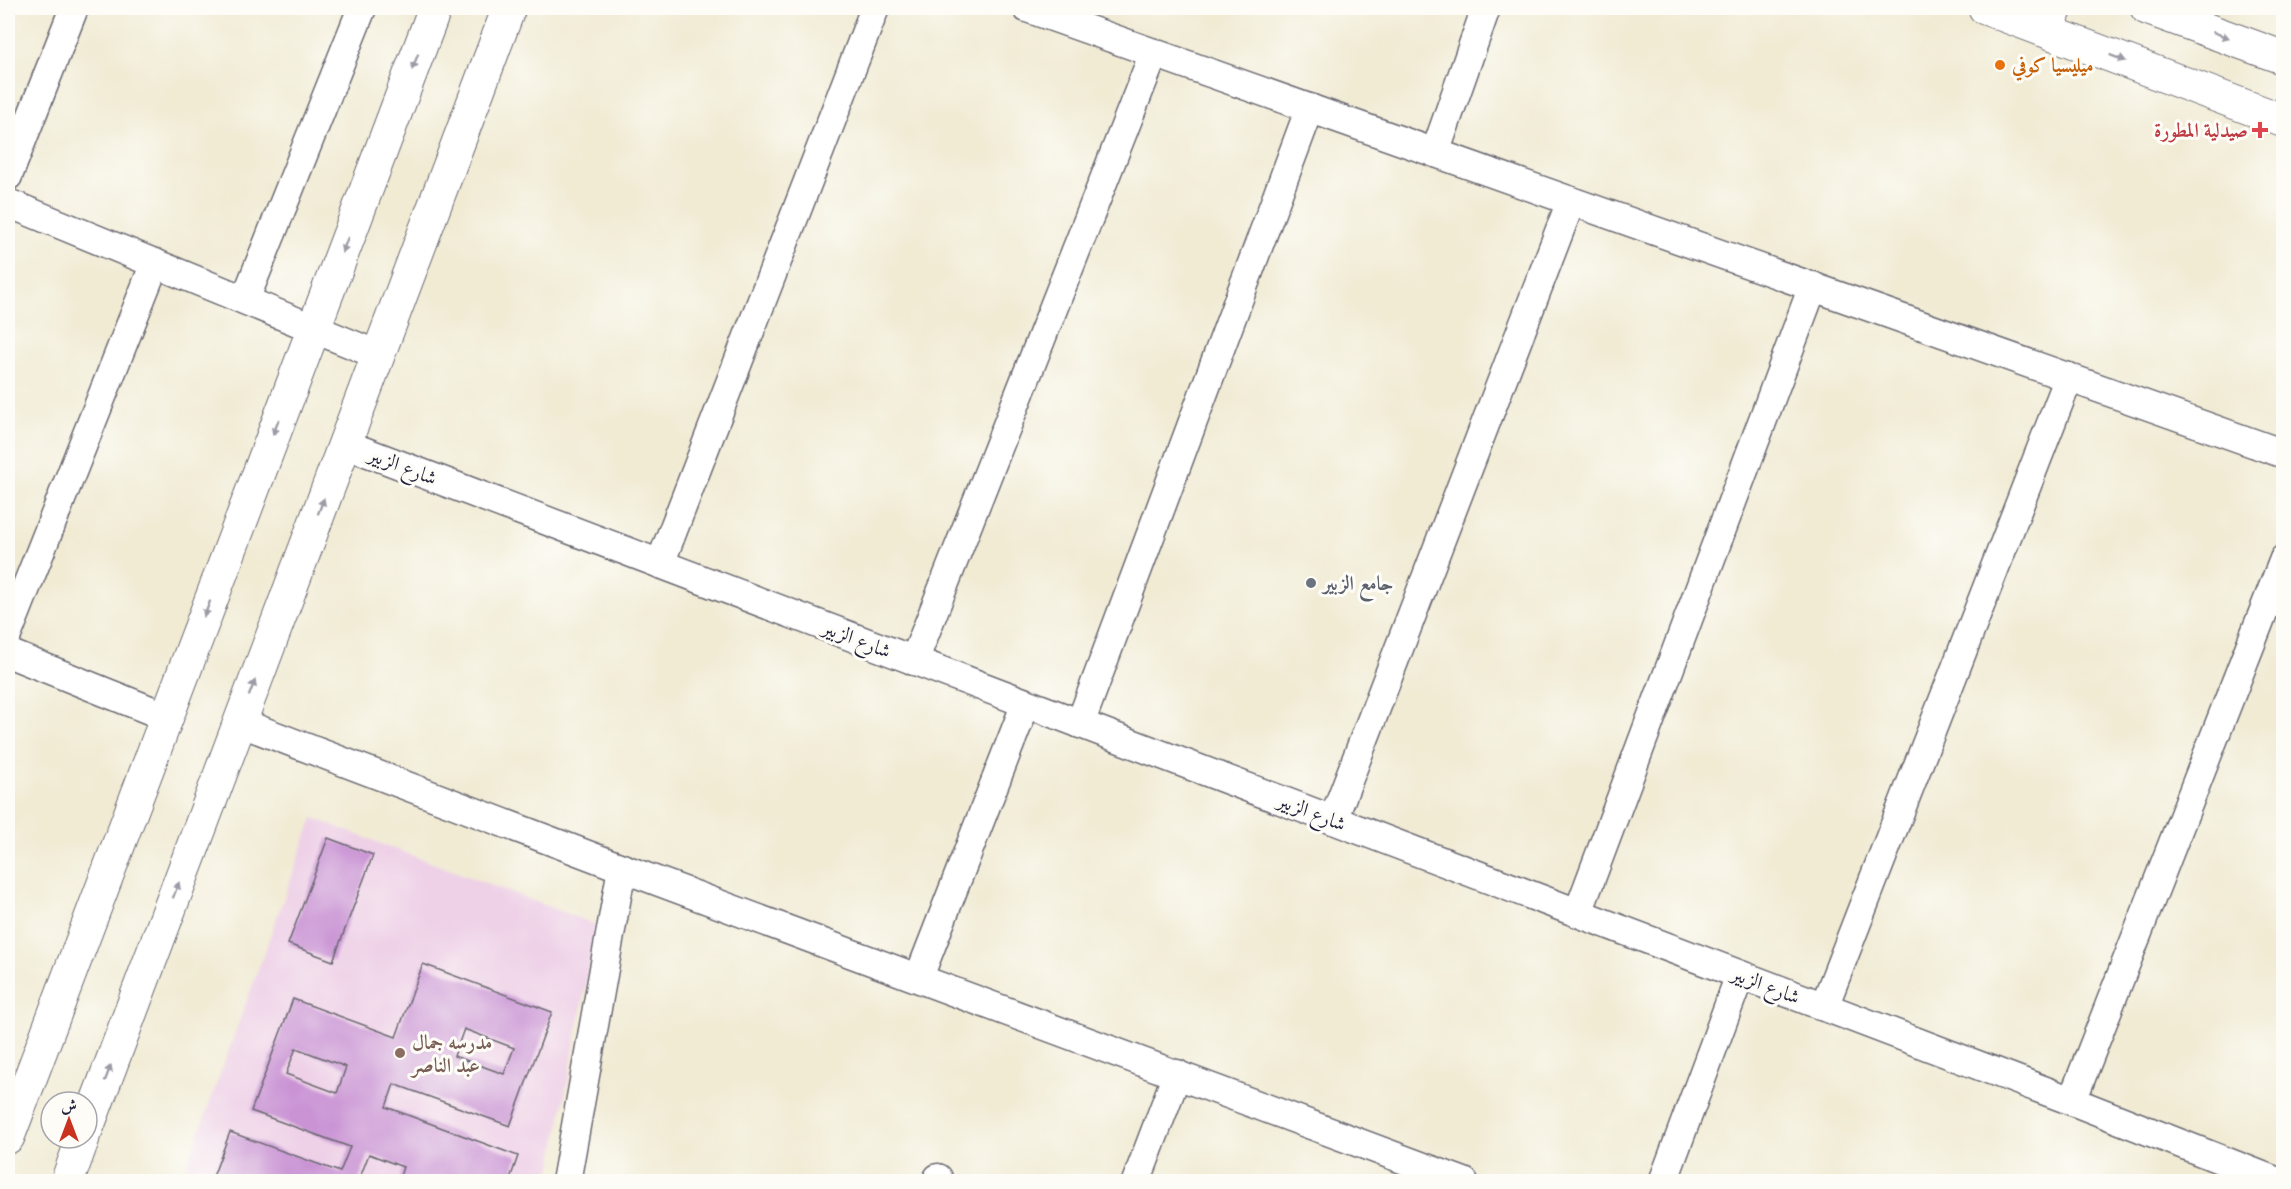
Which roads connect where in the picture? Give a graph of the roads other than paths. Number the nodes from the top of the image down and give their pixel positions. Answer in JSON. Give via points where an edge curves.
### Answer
{"nodes":[{"id":1,"x":74,"y":8,"type":"edge"},
{"id":2,"x":362,"y":8,"type":"edge"},
{"id":3,"x":435,"y":8,"type":"edge"},
{"id":4,"x":509,"y":8,"type":"edge"},
{"id":5,"x":875,"y":8,"type":"edge"},
{"id":6,"x":1027,"y":8,"type":"edge"},
{"id":7,"x":1486,"y":8,"type":"edge"},
{"id":8,"x":1985,"y":8,"type":"edge"},
{"id":9,"x":2147,"y":8,"type":"edge"},
{"id":10,"x":2051,"y":19,"type":"edge"},
{"id":11,"x":1154,"y":53,"type":"junction"},
{"id":12,"x":2283,"y":58,"type":"edge"},
{"id":13,"x":1310,"y":108,"type":"junction"},
{"id":14,"x":2283,"y":121,"type":"edge"},
{"id":15,"x":1435,"y":153,"type":"junction"},
{"id":16,"x":8,"y":176,"type":"edge"},
{"id":17,"x":1571,"y":201,"type":"junction"},
{"id":18,"x":9,"y":207,"type":"edge"},
{"id":19,"x":155,"y":263,"type":"junction"},
{"id":20,"x":1813,"y":286,"type":"junction"},
{"id":21,"x":245,"y":300,"type":"junction"},
{"id":22,"x":313,"y":330,"type":"junction"},
{"id":23,"x":378,"y":356,"type":"junction"},
{"id":24,"x":2068,"y":377,"type":"junction"},
{"id":25,"x":345,"y":444,"type":"junction"},
{"id":26,"x":2283,"y":454,"type":"edge"},
{"id":27,"x":2283,"y":559,"type":"edge"},
{"id":28,"x":660,"y":564,"type":"junction"},
{"id":29,"x":8,"y":633,"type":"edge"},
{"id":30,"x":8,"y":653,"type":"edge"},
{"id":31,"x":914,"y":660,"type":"junction"},
{"id":32,"x":1026,"y":703,"type":"junction"},
{"id":33,"x":167,"y":717,"type":"junction"},
{"id":34,"x":239,"y":722,"type":"junction"},
{"id":35,"x":1080,"y":724,"type":"junction"},
{"id":36,"x":1333,"y":820,"type":"junction"},
{"id":37,"x":622,"y":868,"type":"junction"},
{"id":38,"x":1578,"y":913,"type":"junction"},
{"id":39,"x":1740,"y":975,"type":"junction"},
{"id":40,"x":919,"y":977,"type":"junction"},
{"id":41,"x":1824,"y":1006,"type":"junction"},
{"id":42,"x":1177,"y":1074,"type":"junction"},
{"id":43,"x":99,"y":1096,"type":"edge"},
{"id":44,"x":2072,"y":1101,"type":"junction"},
{"id":45,"x":8,"y":1137,"type":"edge"},
{"id":46,"x":79,"y":1150,"type":"edge"},
{"id":47,"x":67,"y":1182,"type":"edge"},
{"id":48,"x":566,"y":1182,"type":"edge"},
{"id":49,"x":1136,"y":1182,"type":"edge"},
{"id":50,"x":1464,"y":1182,"type":"edge"},
{"id":51,"x":1663,"y":1182,"type":"edge"},
{"id":52,"x":2278,"y":1182,"type":"edge"}],
"edges":[{"from":1,"to":16,"type":"street"},
{"from":2,"to":21,"type":"street"},
{"from":3,"to":22,"type":"street","one_way":true},
{"from":4,"to":23,"type":"street"},
{"from":5,"to":28,"type":"street"},
{"from":6,"to":11,"type":"street"},
{"from":7,"to":15,"type":"street"},
{"from":8,"to":10,"type":"street"},
{"from":9,"to":12,"type":"street","one_way":true},
{"from":10,"to":14,"type":"street","one_way":true},
{"from":11,"to":13,"type":"street"},
{"from":11,"to":31,"type":"street"},
{"from":13,"to":15,"type":"street"},
{"from":13,"to":35,"type":"street"},
{"from":15,"to":17,"type":"street"},
{"from":17,"to":20,"type":"street"},
{"from":17,"to":36,"type":"street"},
{"from":18,"to":19,"type":"street"},
{"from":19,"to":21,"type":"street"},
{"from":19,"to":29,"type":"street"},
{"from":20,"to":24,"type":"street"},
{"from":20,"to":38,"type":"street"},
{"from":21,"to":22,"type":"street"},
{"from":22,"to":23,"type":"street"},
{"from":22,"to":33,"type":"street","one_way":true},
{"from":23,"to":25,"type":"street"},
{"from":24,"to":26,"type":"street"},
{"from":24,"to":41,"type":"street"},
{"from":25,"to":28,"type":"street","name":"شارع الزبير"},
{"from":34,"to":25,"type":"street","one_way":true},
{"from":27,"to":44,"type":"street"},
{"from":28,"to":31,"type":"street","name":"شارع الزبير"},
{"from":30,"to":33,"type":"street"},
{"from":31,"to":32,"type":"street","name":"شارع الزبير"},
{"from":32,"to":35,"type":"street","name":"شارع الزبير"},
{"from":32,"to":40,"type":"street"},
{"from":33,"to":45,"type":"street"},
{"from":34,"to":37,"type":"street"},
{"from":43,"to":34,"type":"street","one_way":true},
{"from":35,"to":36,"type":"street","name":"شارع الزبير"},
{"from":36,"to":38,"type":"street","name":"شارع الزبير"},
{"from":37,"to":40,"type":"street"},
{"from":37,"to":48,"type":"street"},
{"from":38,"to":39,"type":"street","name":"شارع الزبير"},
{"from":39,"to":41,"type":"street","name":"شارع الزبير"},
{"from":39,"to":51,"type":"street"},
{"from":40,"to":42,"type":"street"},
{"from":41,"to":44,"type":"street","name":"شارع الزبير"},
{"from":42,"to":49,"type":"street"},
{"from":42,"to":50,"type":"street"},
{"from":44,"to":52,"type":"street","name":"شارع الزبير"},
{"from":46,"to":47,"type":"street"}]}
